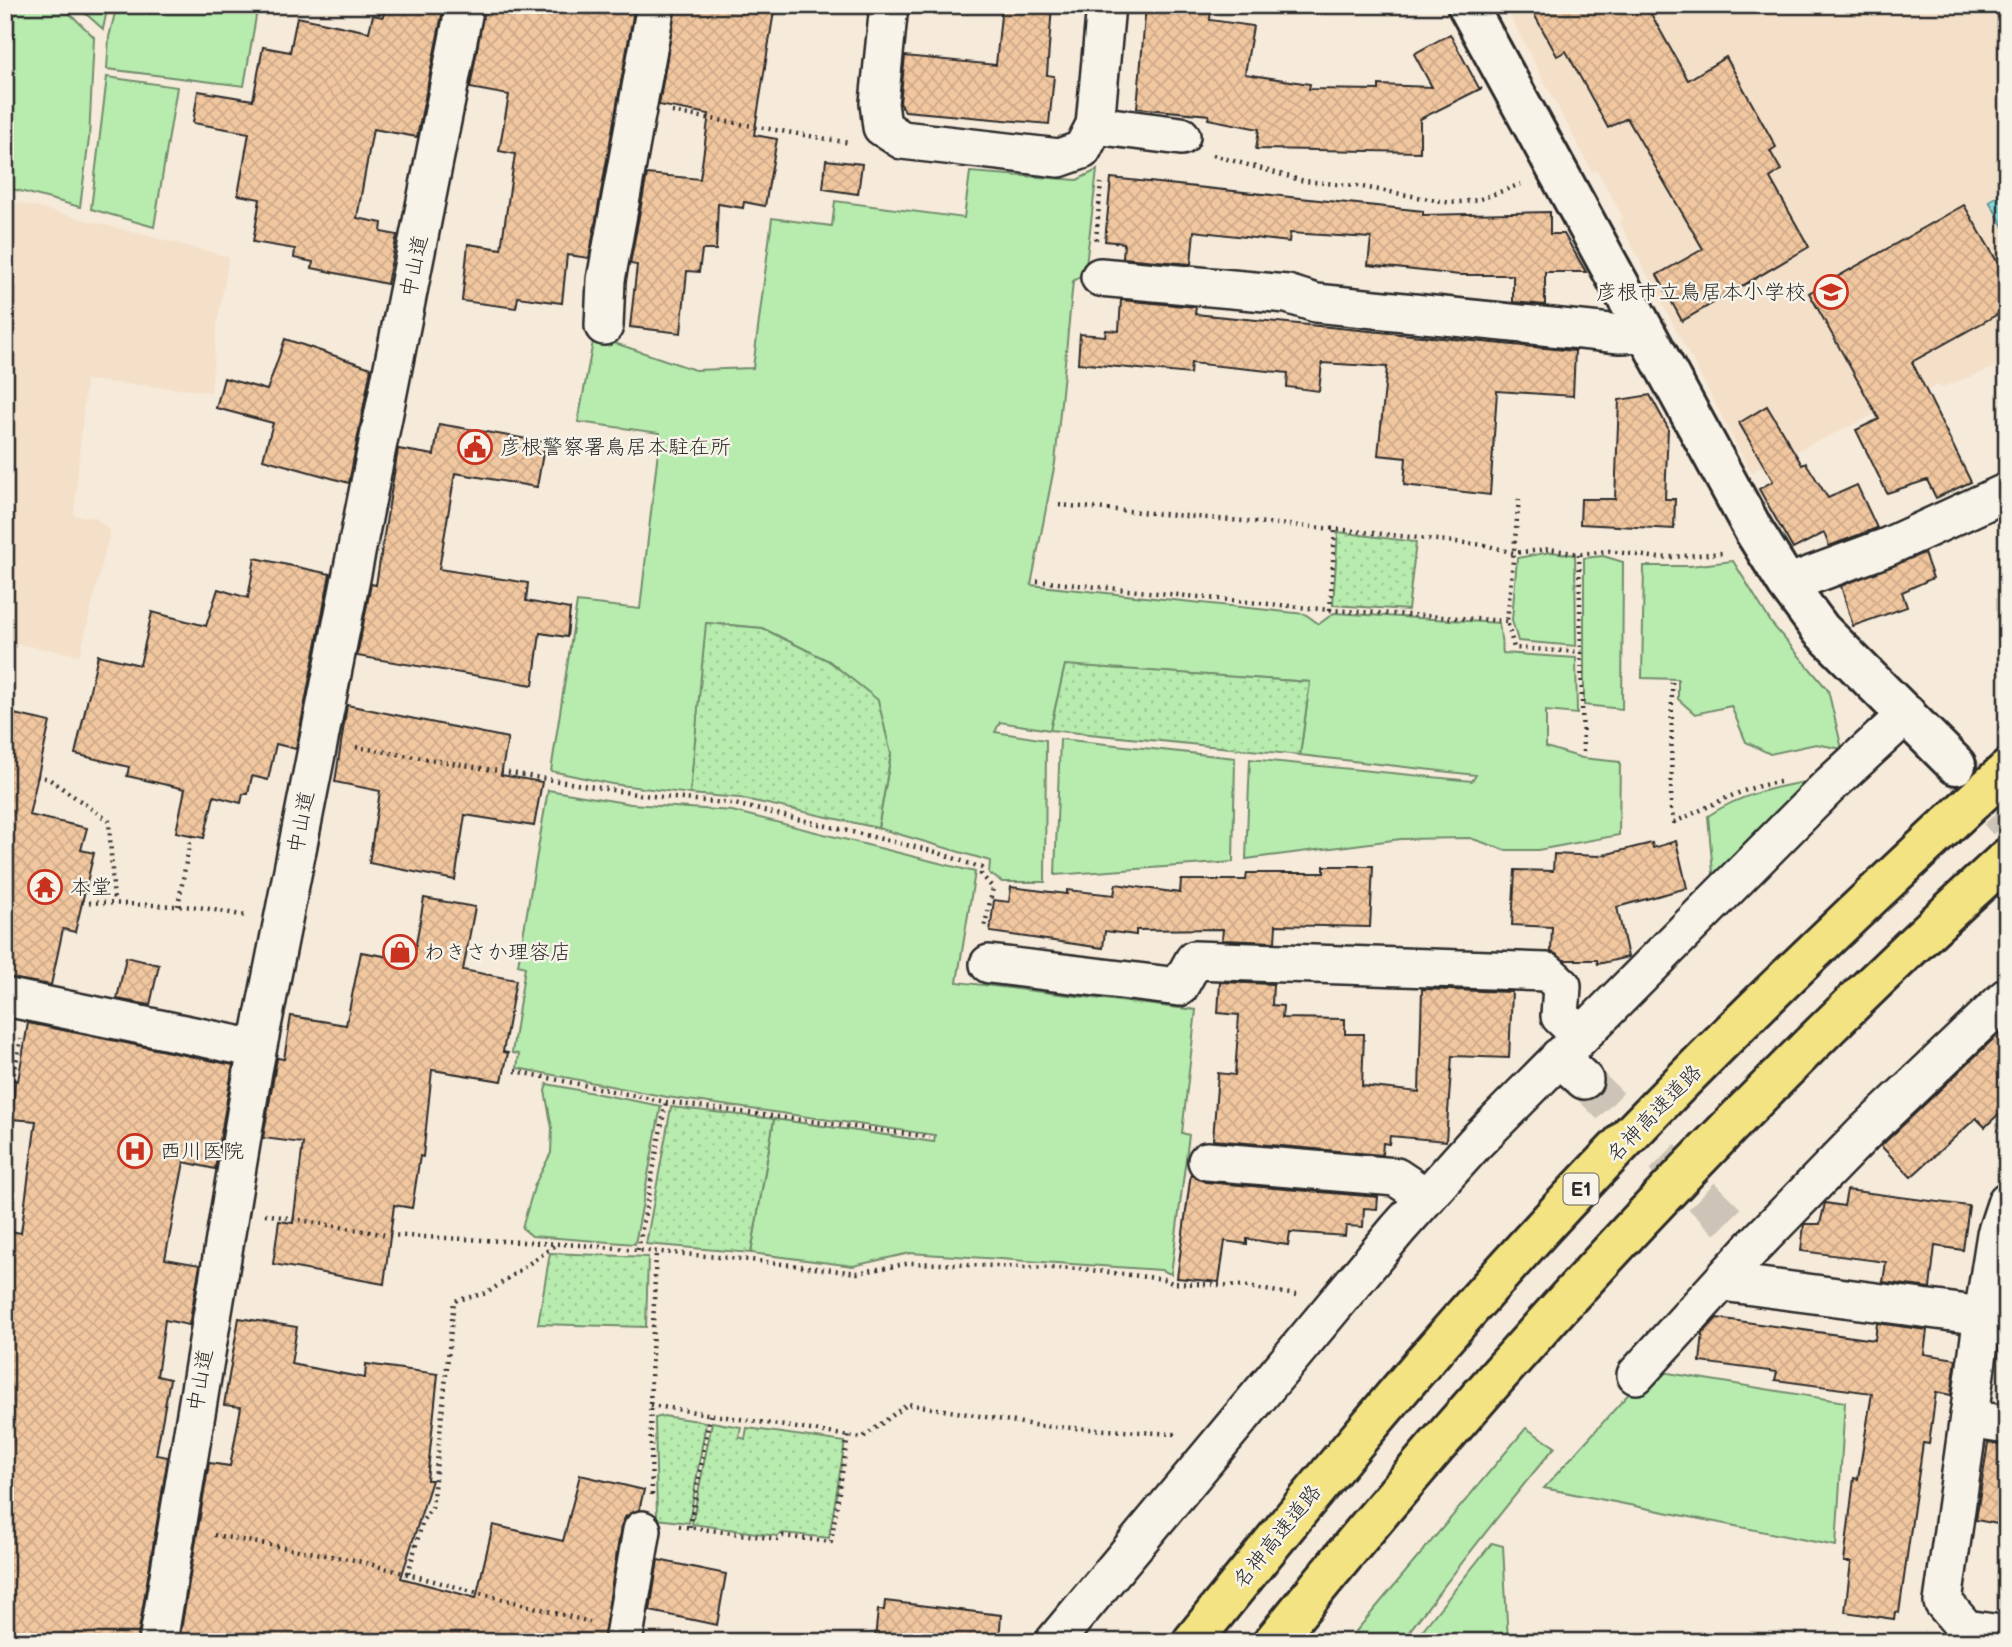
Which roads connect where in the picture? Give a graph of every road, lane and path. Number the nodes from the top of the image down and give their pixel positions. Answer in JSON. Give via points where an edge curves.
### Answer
{"nodes":[{"id":1,"x":465,"y":5,"type":"edge"},
{"id":2,"x":656,"y":5,"type":"edge"},
{"id":3,"x":889,"y":5,"type":"edge"},
{"id":4,"x":1106,"y":5,"type":"edge"},
{"id":5,"x":1467,"y":5,"type":"edge"},
{"id":6,"x":1095,"y":125,"type":"junction"},
{"id":7,"x":1181,"y":136,"type":"dead end"},
{"id":8,"x":1102,"y":173,"type":"dead end"},
{"id":9,"x":1100,"y":277,"type":"joint"},
{"id":10,"x":604,"y":326,"type":"dead end"},
{"id":11,"x":1645,"y":333,"type":"junction"},
{"id":12,"x":2007,"y":492,"type":"edge"},
{"id":13,"x":1519,"y":499,"type":"dead end"},
{"id":14,"x":1059,"y":505,"type":"dead end"},
{"id":15,"x":1335,"y":529,"type":"junction"},
{"id":16,"x":1514,"y":553,"type":"junction"},
{"id":17,"x":1727,"y":553,"type":"dead end"},
{"id":18,"x":1579,"y":554,"type":"junction"},
{"id":19,"x":1037,"y":581,"type":"dead end"},
{"id":20,"x":1787,"y":584,"type":"junction"},
{"id":21,"x":1330,"y":610,"type":"junction"},
{"id":22,"x":1507,"y":621,"type":"junction"},
{"id":23,"x":1582,"y":652,"type":"junction"},
{"id":24,"x":1672,"y":682,"type":"dead end"},
{"id":25,"x":1907,"y":714,"type":"junction"},
{"id":26,"x":317,"y":741,"type":"junction"},
{"id":27,"x":1583,"y":752,"type":"dead end"},
{"id":28,"x":1956,"y":765,"type":"tunnel mouth"},
{"id":29,"x":2007,"y":770,"type":"edge"},
{"id":30,"x":37,"y":776,"type":"dead end"},
{"id":31,"x":1830,"y":785,"type":"junction"},
{"id":32,"x":191,"y":835,"type":"dead end"},
{"id":33,"x":2007,"y":859,"type":"edge"},
{"id":34,"x":82,"y":902,"type":"dead end"},
{"id":35,"x":114,"y":904,"type":"junction"},
{"id":36,"x":178,"y":906,"type":"junction"},
{"id":37,"x":281,"y":923,"type":"junction"},
{"id":38,"x":989,"y":964,"type":"joint"},
{"id":39,"x":2007,"y":997,"type":"edge"},
{"id":40,"x":18,"y":999,"type":"edge"},
{"id":41,"x":257,"y":1049,"type":"junction"},
{"id":42,"x":1574,"y":1057,"type":"junction"},
{"id":43,"x":515,"y":1071,"type":"dead end"},
{"id":44,"x":666,"y":1102,"type":"junction"},
{"id":45,"x":5,"y":1115,"type":"edge"},
{"id":46,"x":930,"y":1137,"type":"dead end"},
{"id":47,"x":1206,"y":1161,"type":"dead end"},
{"id":48,"x":1426,"y":1197,"type":"junction"},
{"id":49,"x":2007,"y":1201,"type":"edge"},
{"id":50,"x":230,"y":1208,"type":"junction"},
{"id":51,"x":557,"y":1244,"type":"junction"},
{"id":52,"x":638,"y":1250,"type":"junction"},
{"id":53,"x":656,"y":1251,"type":"junction"},
{"id":54,"x":1723,"y":1282,"type":"junction"},
{"id":55,"x":1334,"y":1305,"type":"junction"},
{"id":56,"x":1983,"y":1317,"type":"junction"},
{"id":57,"x":1636,"y":1375,"type":"dead end"},
{"id":58,"x":650,"y":1405,"type":"junction"},
{"id":59,"x":710,"y":1415,"type":"junction"},
{"id":60,"x":1969,"y":1419,"type":"junction"},
{"id":61,"x":2007,"y":1425,"type":"edge"},
{"id":62,"x":848,"y":1436,"type":"junction"},
{"id":63,"x":1206,"y":1458,"type":"junction"},
{"id":64,"x":646,"y":1525,"type":"junction"},
{"id":65,"x":690,"y":1527,"type":"junction"},
{"id":66,"x":175,"y":1528,"type":"junction"},
{"id":67,"x":408,"y":1573,"type":"junction"},
{"id":68,"x":2007,"y":1635,"type":"edge"},
{"id":69,"x":623,"y":1637,"type":"edge"},
{"id":70,"x":158,"y":1642,"type":"edge"},
{"id":71,"x":1054,"y":1642,"type":"edge"},
{"id":72,"x":1192,"y":1642,"type":"edge"},
{"id":73,"x":1273,"y":1642,"type":"edge"}],
"edges":[{"from":1,"to":26,"type":"street","name":"中山道"},
{"from":2,"to":10,"type":"street","via":[[606,280]]},
{"from":3,"to":6,"type":"street","via":[[879,103],[882,127],[902,140],[1059,158],[1082,149]]},
{"from":4,"to":6,"type":"street"},
{"from":5,"to":11,"type":"street"},
{"from":6,"to":7,"type":"street"},
{"from":8,"to":9,"type":"path","via":[[1093,267]]},
{"from":9,"to":11,"type":"street","via":[[1287,294],[1316,303]]},
{"from":11,"to":20,"type":"street"},
{"from":12,"to":20,"type":"street","via":[[1887,547]]},
{"from":13,"to":16,"type":"path"},
{"from":14,"to":15,"type":"path"},
{"from":15,"to":16,"type":"path","via":[[1485,545]]},
{"from":15,"to":21,"type":"path"},
{"from":16,"to":18,"type":"path","via":[[1550,549]]},
{"from":16,"to":22,"type":"path"},
{"from":17,"to":18,"type":"path","via":[[1659,558],[1609,551]]},
{"from":18,"to":23,"type":"path"},
{"from":19,"to":21,"type":"path"},
{"from":20,"to":25,"type":"street","via":[[1821,630]]},
{"from":21,"to":22,"type":"path"},
{"from":22,"to":23,"type":"path","via":[[1514,648]]},
{"from":23,"to":27,"type":"path"},
{"from":24,"to":31,"type":"path","via":[[1674,822],[1759,784],[1819,777]]},
{"from":25,"to":28,"type":"street"},
{"from":25,"to":31,"type":"street"},
{"from":26,"to":37,"type":"street","name":"中山道"},
{"from":26,"to":38,"type":"path","via":[[642,795],[735,804],[936,852],[982,868],[981,874],[993,888],[980,947]]},
{"from":29,"to":72,"type":"highway","name":"名神高速道路","number":"E1","via":[[1700,1064],[1510,1264],[1316,1487]]},
{"from":30,"to":35,"type":"path","via":[[49,779],[109,821]]},
{"from":31,"to":42,"type":"street"},
{"from":32,"to":36,"type":"path"},
{"from":33,"to":73,"type":"highway","via":[[1748,1109],[1570,1297],[1367,1526]]},
{"from":34,"to":35,"type":"path"},
{"from":35,"to":36,"type":"path"},
{"from":36,"to":37,"type":"path"},
{"from":37,"to":41,"type":"street","name":"中山道"},
{"from":38,"to":42,"type":"street","via":[[1179,987],[1194,961],[1547,972],[1562,986],[1560,1016]]},
{"from":39,"to":54,"type":"street","via":[[1865,1132],[1742,1237]]},
{"from":40,"to":41,"type":"street"},
{"from":40,"to":45,"type":"path"},
{"from":41,"to":50,"type":"street","name":"中山道"},
{"from":42,"to":48,"type":"street"},
{"from":43,"to":44,"type":"path"},
{"from":44,"to":46,"type":"path"},
{"from":44,"to":52,"type":"path"},
{"from":47,"to":48,"type":"street","via":[[1396,1177]]},
{"from":48,"to":55,"type":"street"},
{"from":49,"to":56,"type":"street","via":[[1996,1234]]},
{"from":50,"to":51,"type":"path","via":[[387,1235]]},
{"from":50,"to":66,"type":"street","name":"中山道"},
{"from":51,"to":52,"type":"path"},
{"from":51,"to":67,"type":"path","via":[[486,1293],[454,1301],[432,1508],[423,1520]]},
{"from":52,"to":53,"type":"path"},
{"from":53,"to":55,"type":"path","via":[[857,1273],[911,1263],[1082,1269],[1172,1283],[1242,1286]]},
{"from":53,"to":58,"type":"path"},
{"from":54,"to":56,"type":"street"},
{"from":54,"to":57,"type":"street"},
{"from":55,"to":63,"type":"street"},
{"from":56,"to":60,"type":"street"},
{"from":58,"to":59,"type":"path"},
{"from":58,"to":64,"type":"path"},
{"from":59,"to":62,"type":"path"},
{"from":59,"to":65,"type":"path"},
{"from":60,"to":61,"type":"street"},
{"from":60,"to":68,"type":"street","via":[[1943,1602],[1966,1629]]},
{"from":62,"to":63,"type":"path","via":[[862,1438],[908,1404],[1040,1426],[1174,1434]]},
{"from":62,"to":65,"type":"path","via":[[831,1542]]},
{"from":63,"to":71,"type":"street"},
{"from":64,"to":65,"type":"path"},
{"from":64,"to":69,"type":"street"},
{"from":66,"to":67,"type":"path"},
{"from":66,"to":70,"type":"street","name":"中山道"},
{"from":67,"to":69,"type":"path","via":[[544,1607]]}]}
